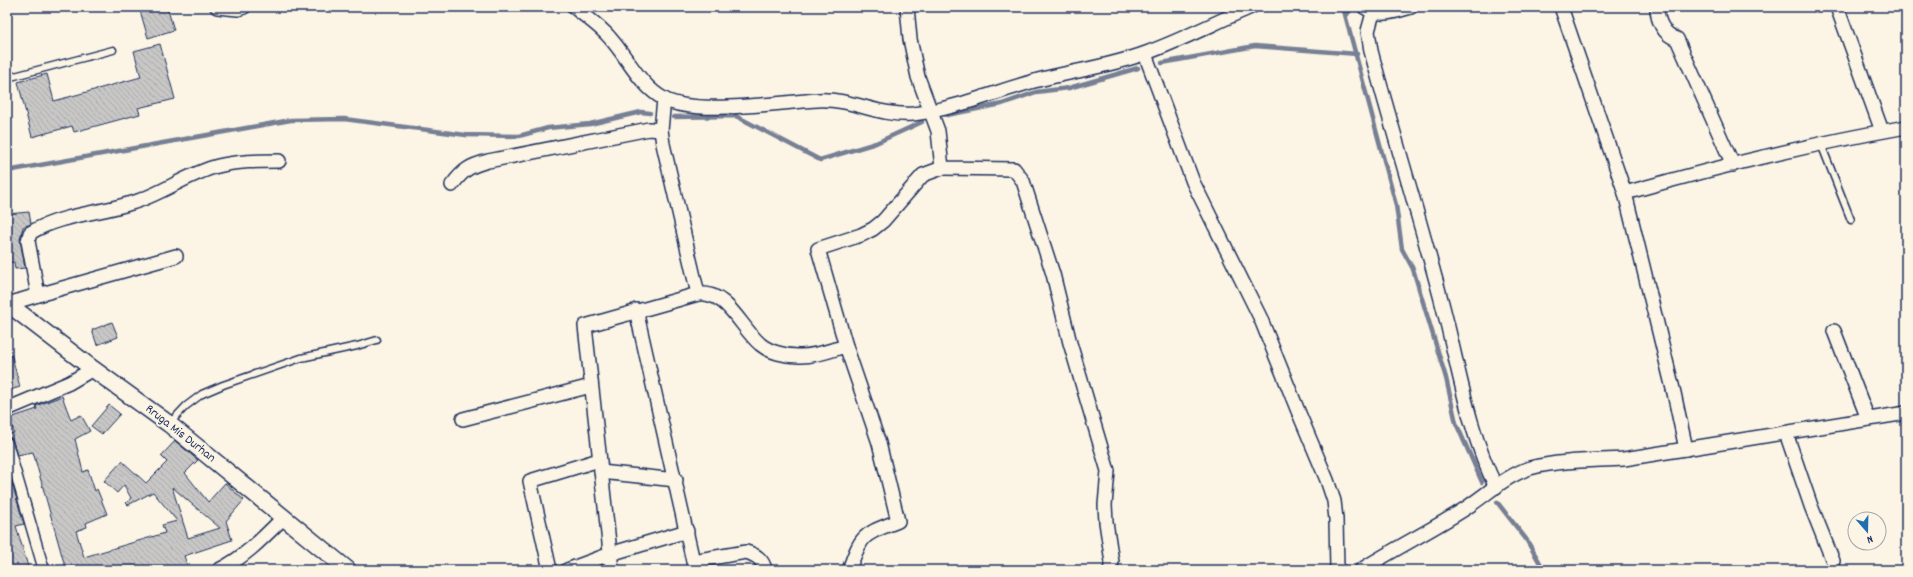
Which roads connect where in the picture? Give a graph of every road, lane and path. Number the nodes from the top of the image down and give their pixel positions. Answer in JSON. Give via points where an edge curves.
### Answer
{"nodes":[{"id":1,"x":217,"y":7,"type":"edge"},
{"id":2,"x":244,"y":7,"type":"edge"},
{"id":3,"x":574,"y":7,"type":"edge"},
{"id":4,"x":907,"y":7,"type":"edge"},
{"id":5,"x":1251,"y":7,"type":"edge"},
{"id":6,"x":1411,"y":7,"type":"edge"},
{"id":7,"x":1561,"y":7,"type":"edge"},
{"id":8,"x":1657,"y":7,"type":"edge"},
{"id":9,"x":1837,"y":7,"type":"edge"},
{"id":10,"x":1368,"y":10,"type":"edge"},
{"id":11,"x":113,"y":50,"type":"dead end"},
{"id":12,"x":1145,"y":54,"type":"junction"},
{"id":13,"x":7,"y":78,"type":"edge"},
{"id":14,"x":664,"y":99,"type":"junction"},
{"id":15,"x":930,"y":110,"type":"junction"},
{"id":16,"x":1906,"y":127,"type":"edge"},
{"id":17,"x":661,"y":130,"type":"junction"},
{"id":18,"x":1882,"y":131,"type":"junction"},
{"id":19,"x":1822,"y":144,"type":"junction"},
{"id":20,"x":278,"y":161,"type":"dead end"},
{"id":21,"x":1733,"y":165,"type":"junction"},
{"id":22,"x":942,"y":168,"type":"junction"},
{"id":23,"x":452,"y":185,"type":"dead end"},
{"id":24,"x":1625,"y":193,"type":"junction"},
{"id":25,"x":1851,"y":220,"type":"dead end"},
{"id":26,"x":176,"y":256,"type":"dead end"},
{"id":27,"x":698,"y":294,"type":"junction"},
{"id":28,"x":38,"y":295,"type":"junction"},
{"id":29,"x":8,"y":303,"type":"edge"},
{"id":30,"x":636,"y":310,"type":"junction"},
{"id":31,"x":1834,"y":331,"type":"dead end"},
{"id":32,"x":377,"y":340,"type":"dead end"},
{"id":33,"x":846,"y":346,"type":"junction"},
{"id":34,"x":93,"y":369,"type":"junction"},
{"id":35,"x":591,"y":386,"type":"junction"},
{"id":36,"x":7,"y":409,"type":"edge"},
{"id":37,"x":1906,"y":413,"type":"edge"},
{"id":38,"x":463,"y":419,"type":"dead end"},
{"id":39,"x":1868,"y":419,"type":"junction"},
{"id":40,"x":169,"y":424,"type":"junction"},
{"id":41,"x":1786,"y":433,"type":"junction"},
{"id":42,"x":7,"y":443,"type":"edge"},
{"id":43,"x":1686,"y":449,"type":"junction"},
{"id":44,"x":600,"y":466,"type":"junction"},
{"id":45,"x":676,"y":480,"type":"junction"},
{"id":46,"x":1496,"y":487,"type":"junction"},
{"id":47,"x":284,"y":516,"type":"junction"},
{"id":48,"x":687,"y":530,"type":"junction"},
{"id":49,"x":610,"y":554,"type":"junction"},
{"id":50,"x":1833,"y":561,"type":"dead end"},
{"id":51,"x":694,"y":565,"type":"edge"},
{"id":52,"x":44,"y":570,"type":"edge"},
{"id":53,"x":219,"y":570,"type":"edge"},
{"id":54,"x":348,"y":570,"type":"edge"},
{"id":55,"x":550,"y":570,"type":"edge"},
{"id":56,"x":567,"y":570,"type":"edge"},
{"id":57,"x":612,"y":570,"type":"edge"},
{"id":58,"x":765,"y":570,"type":"edge"},
{"id":59,"x":849,"y":570,"type":"edge"},
{"id":60,"x":1110,"y":570,"type":"edge"},
{"id":61,"x":1337,"y":570,"type":"edge"},
{"id":62,"x":1361,"y":570,"type":"edge"}],
"edges":[{"from":1,"to":2,"type":"street"},
{"from":3,"to":14,"type":"street","via":[[610,37],[641,78]]},
{"from":4,"to":15,"type":"street","via":[[910,39],[918,77]]},
{"from":5,"to":12,"type":"street"},
{"from":6,"to":10,"type":"street","via":[[1383,14]]},
{"from":7,"to":24,"type":"street"},
{"from":8,"to":21,"type":"street","via":[[1664,30],[1669,36],[1677,39]]},
{"from":9,"to":18,"type":"street"},
{"from":10,"to":46,"type":"street","via":[[1371,51],[1439,292],[1475,438]]},
{"from":11,"to":13,"type":"lane"},
{"from":12,"to":15,"type":"street"},
{"from":12,"to":61,"type":"street","via":[[1193,182],[1260,316],[1327,480],[1334,501],[1336,519]]},
{"from":14,"to":15,"type":"street","via":[[678,104],[721,107],[839,100],[900,114]]},
{"from":14,"to":17,"type":"street"},
{"from":15,"to":22,"type":"street","via":[[938,131]]},
{"from":16,"to":18,"type":"street"},
{"from":17,"to":23,"type":"street","via":[[649,129],[470,166]]},
{"from":17,"to":27,"type":"street"},
{"from":18,"to":19,"type":"street"},
{"from":19,"to":21,"type":"street"},
{"from":19,"to":25,"type":"lane"},
{"from":20,"to":28,"type":"street","via":[[248,161],[217,166],[129,204],[66,217],[42,226],[30,233],[28,241]]},
{"from":21,"to":24,"type":"street"},
{"from":22,"to":33,"type":"street","via":[[923,175],[873,229],[818,250]]},
{"from":22,"to":60,"type":"street","via":[[1014,169],[1023,181],[1053,274],[1070,343],[1108,471],[1105,505],[1112,562]]},
{"from":24,"to":43,"type":"street"},
{"from":26,"to":28,"type":"street"},
{"from":27,"to":30,"type":"street"},
{"from":27,"to":33,"type":"street","via":[[710,294],[720,299],[760,344],[772,351],[798,356]]},
{"from":28,"to":29,"type":"street"},
{"from":29,"to":34,"type":"street","name":"Rruga Mis Durhan"},
{"from":30,"to":35,"type":"street","via":[[584,326]]},
{"from":30,"to":45,"type":"street"},
{"from":31,"to":39,"type":"street"},
{"from":32,"to":40,"type":"lane","via":[[301,358],[223,385],[202,394]]},
{"from":33,"to":59,"type":"street","via":[[879,443],[898,521],[861,539]]},
{"from":34,"to":36,"type":"street","via":[[57,388]]},
{"from":34,"to":40,"type":"street","name":"Rruga Mis Durhan"},
{"from":35,"to":38,"type":"street"},
{"from":35,"to":44,"type":"street"},
{"from":37,"to":39,"type":"street"},
{"from":39,"to":41,"type":"street"},
{"from":40,"to":47,"type":"street","name":"Rruga Mis Durhan"},
{"from":41,"to":43,"type":"street"},
{"from":41,"to":50,"type":"street"},
{"from":42,"to":52,"type":"street"},
{"from":43,"to":46,"type":"street","via":[[1624,459],[1554,463],[1529,469]]},
{"from":44,"to":45,"type":"street"},
{"from":44,"to":49,"type":"street"},
{"from":44,"to":55,"type":"street","via":[[530,481]]},
{"from":45,"to":48,"type":"street"},
{"from":46,"to":62,"type":"street","via":[[1461,511]]},
{"from":47,"to":53,"type":"street","via":[[253,548]]},
{"from":47,"to":54,"type":"street","name":"Rruga Mis Durhan"},
{"from":48,"to":49,"type":"street"},
{"from":48,"to":51,"type":"street"},
{"from":49,"to":56,"type":"street"},
{"from":49,"to":57,"type":"street"},
{"from":51,"to":58,"type":"street","via":[[746,552],[760,559]]}]}
